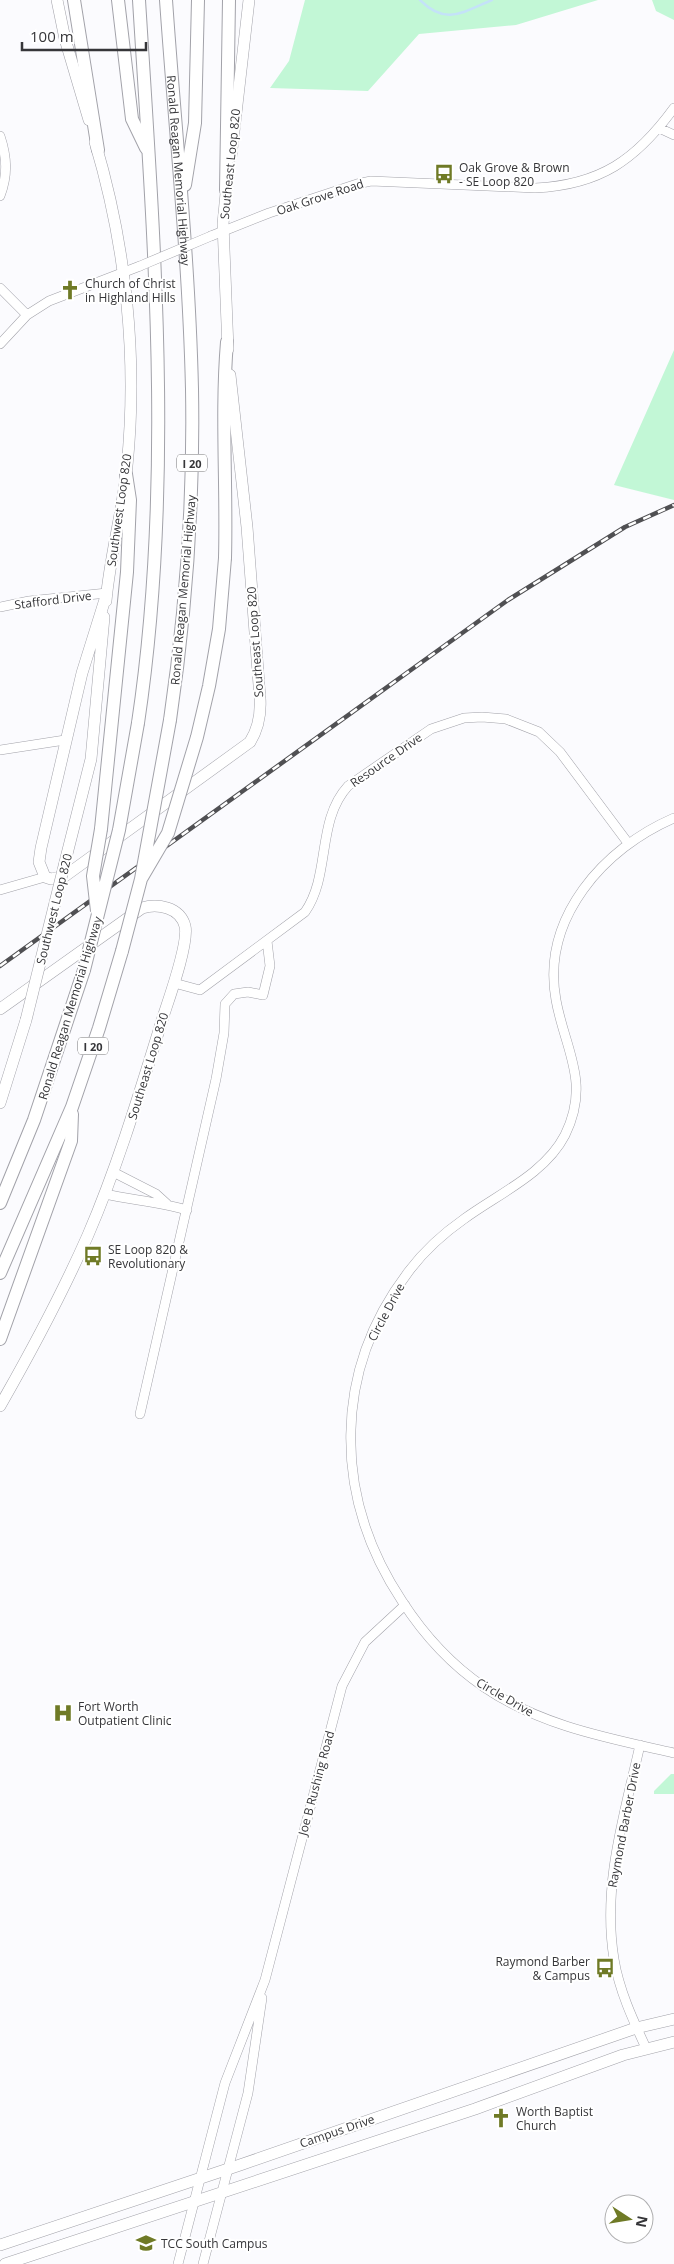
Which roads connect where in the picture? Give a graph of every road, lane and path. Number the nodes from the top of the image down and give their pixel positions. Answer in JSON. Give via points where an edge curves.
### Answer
{"nodes":[{"id":1,"x":57,"y":0,"type":"edge"},
{"id":2,"x":74,"y":0,"type":"edge"},
{"id":3,"x":118,"y":0,"type":"edge"},
{"id":4,"x":139,"y":0,"type":"edge"},
{"id":5,"x":166,"y":0,"type":"edge"},
{"id":6,"x":198,"y":0,"type":"edge"},
{"id":7,"x":229,"y":0,"type":"edge"},
{"id":8,"x":249,"y":0,"type":"edge"},
{"id":9,"x":674,"y":108,"type":"edge"},
{"id":10,"x":659,"y":128,"type":"junction"},
{"id":11,"x":674,"y":135,"type":"edge"},
{"id":12,"x":0,"y":136,"type":"edge"},
{"id":13,"x":98,"y":150,"type":"junction"},
{"id":14,"x":149,"y":155,"type":"junction"},
{"id":15,"x":226,"y":190,"type":"junction"},
{"id":16,"x":0,"y":196,"type":"edge"},
{"id":17,"x":181,"y":204,"type":"junction"},
{"id":18,"x":223,"y":231,"type":"junction"},
{"id":19,"x":124,"y":272,"type":"junction"},
{"id":20,"x":0,"y":288,"type":"edge"},
{"id":21,"x":27,"y":315,"type":"junction"},
{"id":22,"x":228,"y":342,"type":"junction"},
{"id":23,"x":0,"y":344,"type":"edge"},
{"id":24,"x":126,"y":474,"type":"junction"},
{"id":25,"x":107,"y":593,"type":"junction"},
{"id":26,"x":0,"y":607,"type":"edge"},
{"id":27,"x":65,"y":740,"type":"junction"},
{"id":28,"x":0,"y":750,"type":"edge"},
{"id":29,"x":674,"y":818,"type":"edge"},
{"id":30,"x":628,"y":843,"type":"junction"},
{"id":31,"x":45,"y":877,"type":"junction"},
{"id":32,"x":141,"y":879,"type":"junction"},
{"id":33,"x":0,"y":890,"type":"edge"},
{"id":34,"x":98,"y":921,"type":"junction"},
{"id":35,"x":267,"y":941,"type":"junction"},
{"id":36,"x":174,"y":983,"type":"junction"},
{"id":37,"x":0,"y":1009,"type":"edge"},
{"id":38,"x":0,"y":1103,"type":"edge"},
{"id":39,"x":72,"y":1107,"type":"junction"},
{"id":40,"x":113,"y":1172,"type":"junction"},
{"id":41,"x":105,"y":1194,"type":"junction"},
{"id":42,"x":0,"y":1204,"type":"edge"},
{"id":43,"x":167,"y":1204,"type":"junction"},
{"id":44,"x":187,"y":1210,"type":"junction"},
{"id":45,"x":0,"y":1273,"type":"edge"},
{"id":46,"x":0,"y":1339,"type":"edge"},
{"id":47,"x":0,"y":1406,"type":"edge"},
{"id":48,"x":140,"y":1414,"type":"dead end"},
{"id":49,"x":405,"y":1605,"type":"junction"},
{"id":50,"x":640,"y":1745,"type":"junction"},
{"id":51,"x":674,"y":1753,"type":"edge"},
{"id":52,"x":264,"y":1980,"type":"junction"},
{"id":53,"x":674,"y":2019,"type":"edge"},
{"id":54,"x":636,"y":2028,"type":"junction"},
{"id":55,"x":674,"y":2042,"type":"edge"},
{"id":56,"x":646,"y":2048,"type":"junction"},
{"id":57,"x":507,"y":2072,"type":"junction"},
{"id":58,"x":513,"y":2094,"type":"junction"},
{"id":59,"x":229,"y":2169,"type":"junction"},
{"id":60,"x":200,"y":2179,"type":"junction"},
{"id":61,"x":222,"y":2192,"type":"junction"},
{"id":62,"x":194,"y":2200,"type":"junction"},
{"id":63,"x":0,"y":2245,"type":"edge"},
{"id":64,"x":5,"y":2264,"type":"edge"},
{"id":65,"x":178,"y":2264,"type":"edge"},
{"id":66,"x":203,"y":2264,"type":"edge"}],
"edges":[{"from":1,"to":13,"type":"main road","name":"Southwest Loop 820","via":[[65,40]]},
{"from":2,"to":13,"type":"highway"},
{"from":3,"to":14,"type":"highway","via":[[132,119]]},
{"from":4,"to":14,"type":"highway","name":"Ronald Reagan Memorial Highway","number":"I 20"},
{"from":5,"to":17,"type":"highway","name":"Ronald Reagan Memorial Highway","number":"I 20"},
{"from":6,"to":17,"type":"highway","via":[[195,123]]},
{"from":7,"to":15,"type":"highway"},
{"from":8,"to":15,"type":"main road","name":"Southeast Loop 820"},
{"from":9,"to":10,"type":"street","name":"Oak Grove Road"},
{"from":10,"to":11,"type":"street"},
{"from":10,"to":18,"type":"street","name":"Oak Grove Road","via":[[641,149],[610,171],[561,187],[371,181]]},
{"from":12,"to":16,"type":"street","via":[[6,165],[5,184]]},
{"from":13,"to":19,"type":"main road","name":"Southwest Loop 820"},
{"from":14,"to":34,"type":"highway","name":"Ronald Reagan Memorial Highway","number":"I 20","bridge":true,"via":[[158,366],[153,598],[138,722],[119,830]]},
{"from":15,"to":18,"type":"main road","name":"Southeast Loop 820"},
{"from":17,"to":32,"type":"highway","name":"Ronald Reagan Memorial Highway","number":"I 20","bridge":true,"via":[[192,387],[192,472],[184,601],[170,720]]},
{"from":18,"to":19,"type":"street","name":"Oak Grove Road","bridge":true},
{"from":18,"to":22,"type":"main road","name":"Southeast Loop 820"},
{"from":19,"to":21,"type":"street","name":"Oak Grove Road","via":[[49,300]]},
{"from":19,"to":24,"type":"main road","name":"Southwest Loop 820","via":[[131,388]]},
{"from":20,"to":21,"type":"street"},
{"from":21,"to":23,"type":"street","name":"Oak Grove Road"},
{"from":22,"to":31,"type":"main road","name":"Southeast Loop 820","via":[[260,698],[254,735],[250,742],[65,876]]},
{"from":22,"to":32,"type":"highway","bridge":true,"via":[[223,390],[225,558],[210,686],[168,833]]},
{"from":24,"to":25,"type":"main road","name":"Southwest Loop 820"},
{"from":24,"to":34,"type":"highway","bridge":true,"via":[[130,500],[127,572],[101,829],[93,876]]},
{"from":25,"to":26,"type":"street","name":"Stafford Drive"},
{"from":25,"to":27,"type":"main road"},
{"from":25,"to":38,"type":"main road","name":"Southwest Loop 820","bridge":true,"via":[[91,759],[26,1020]]},
{"from":27,"to":28,"type":"street"},
{"from":27,"to":31,"type":"main road","via":[[41,848],[40,862]]},
{"from":29,"to":30,"type":"street","name":"Circle Drive"},
{"from":30,"to":35,"type":"street","name":"Resource Drive","via":[[560,752],[538,732],[506,719],[482,717],[447,722],[431,728],[348,786],[339,796],[330,817],[311,903],[305,912]]},
{"from":30,"to":49,"type":"street","name":"Circle Drive","via":[[591,877],[565,922],[559,944],[555,966],[556,1001],[577,1082],[573,1114],[565,1134],[534,1172],[462,1220],[419,1259],[378,1321],[360,1366],[351,1414],[354,1485],[378,1561]]},
{"from":31,"to":33,"type":"street"},
{"from":32,"to":39,"type":"highway","name":"Ronald Reagan Memorial Highway","number":"I 20","bridge":true,"via":[[99,1028]]},
{"from":34,"to":42,"type":"highway","name":"Ronald Reagan Memorial Highway","number":"I 20","bridge":true,"via":[[37,1111]]},
{"from":35,"to":36,"type":"street","name":"Resource Drive","via":[[200,990]]},
{"from":35,"to":44,"type":"street","via":[[270,966],[263,995],[234,994],[225,1004],[216,1079]]},
{"from":36,"to":37,"type":"main road","name":"Southeast Loop 820","via":[[186,934],[185,925],[172,910],[152,905],[132,914]]},
{"from":36,"to":40,"type":"main road","name":"Southeast Loop 820"},
{"from":39,"to":45,"type":"highway","name":"Ronald Reagan Memorial Highway","number":"I 20"},
{"from":39,"to":46,"type":"highway","via":[[71,1141]]},
{"from":40,"to":41,"type":"main road","name":"Southeast Loop 820"},
{"from":40,"to":43,"type":"street","via":[[156,1194]]},
{"from":41,"to":43,"type":"street"},
{"from":41,"to":47,"type":"main road","name":"Southeast Loop 820","via":[[68,1280]]},
{"from":43,"to":44,"type":"street"},
{"from":44,"to":48,"type":"street"},
{"from":49,"to":50,"type":"street","name":"Circle Drive","via":[[447,1658],[485,1688],[512,1704],[566,1727]]},
{"from":49,"to":52,"type":"street","name":"Joe B Rushing Road","via":[[366,1642],[342,1686]]},
{"from":50,"to":51,"type":"street","name":"Circle Drive"},
{"from":50,"to":54,"type":"street","name":"Raymond Barber Drive","via":[[616,1854],[609,1905],[614,1960]]},
{"from":52,"to":59,"type":"street","name":"Joe B Rushing Road","via":[[248,2093]]},
{"from":52,"to":60,"type":"street","name":"Joe B Rushing Road","via":[[225,2083]]},
{"from":53,"to":54,"type":"main road","name":"Campus Drive"},
{"from":54,"to":56,"type":"street","name":"Raymond Barber Drive"},
{"from":54,"to":57,"type":"main road","name":"Campus Drive"},
{"from":55,"to":56,"type":"main road","name":"Campus Drive"},
{"from":56,"to":58,"type":"main road","name":"Campus Drive"},
{"from":57,"to":58,"type":"main road"},
{"from":57,"to":59,"type":"main road","name":"Campus Drive"},
{"from":58,"to":61,"type":"main road","name":"Campus Drive"},
{"from":59,"to":60,"type":"main road","name":"Campus Drive"},
{"from":59,"to":61,"type":"street","name":"Joe B Rushing Road"},
{"from":60,"to":62,"type":"street","name":"Joe B Rushing Road"},
{"from":60,"to":63,"type":"main road","name":"Campus Drive"},
{"from":61,"to":62,"type":"main road","name":"Campus Drive"},
{"from":61,"to":66,"type":"street","name":"Joe B Rushing Road"},
{"from":62,"to":64,"type":"main road","name":"Campus Drive"},
{"from":62,"to":65,"type":"street","name":"Joe B Rushing Road"}]}
